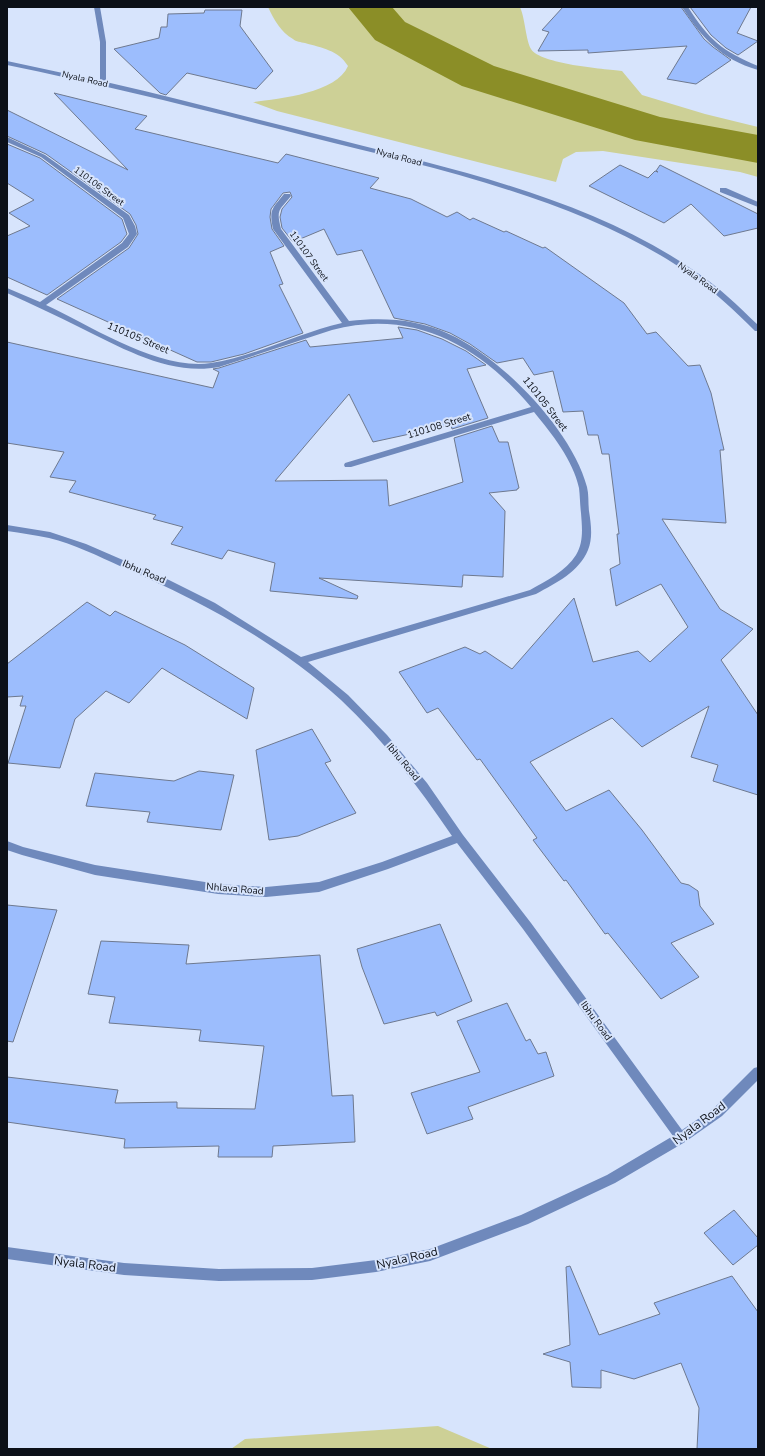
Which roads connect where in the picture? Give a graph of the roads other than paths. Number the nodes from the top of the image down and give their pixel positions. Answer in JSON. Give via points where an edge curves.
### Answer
{"nodes":[{"id":1,"x":97,"y":7,"type":"edge"},
{"id":2,"x":685,"y":7,"type":"edge"},
{"id":3,"x":7,"y":63,"type":"edge"},
{"id":4,"x":758,"y":68,"type":"edge"},
{"id":5,"x":103,"y":83,"type":"junction"},
{"id":6,"x":7,"y":139,"type":"edge"},
{"id":7,"x":723,"y":190,"type":"dead end"},
{"id":8,"x":287,"y":196,"type":"dead end"},
{"id":9,"x":758,"y":205,"type":"edge"},
{"id":10,"x":8,"y":290,"type":"edge"},
{"id":11,"x":41,"y":305,"type":"junction"},
{"id":12,"x":347,"y":324,"type":"junction"},
{"id":13,"x":757,"y":327,"type":"edge"},
{"id":14,"x":536,"y":408,"type":"junction"},
{"id":15,"x":348,"y":465,"type":"dead end"},
{"id":16,"x":7,"y":528,"type":"edge"},
{"id":17,"x":300,"y":661,"type":"junction"},
{"id":18,"x":459,"y":838,"type":"junction"},
{"id":19,"x":7,"y":845,"type":"edge"},
{"id":20,"x":758,"y":1072,"type":"edge"},
{"id":21,"x":681,"y":1138,"type":"junction"},
{"id":22,"x":7,"y":1254,"type":"edge"}],
"edges":[{"from":1,"to":5,"type":"street","via":[[103,42]]},
{"from":2,"to":4,"type":"street","via":[[707,40],[719,50]]},
{"from":3,"to":5,"type":"street","name":"Nyala Road"},
{"from":5,"to":13,"type":"street","name":"Nyala Road","via":[[401,157],[565,207],[616,228],[663,254],[724,297]]},
{"from":6,"to":11,"type":"street","name":"110106 Street","via":[[54,163],[126,217],[133,234],[125,245]]},
{"from":7,"to":9,"type":"street"},
{"from":8,"to":12,"type":"street","name":"110107 Street","via":[[274,215],[277,229]]},
{"from":10,"to":11,"type":"street","name":"110105 Street"},
{"from":11,"to":12,"type":"street","name":"110105 Street","via":[[131,349],[165,362],[201,367],[229,361]]},
{"from":12,"to":14,"type":"street","name":"110105 Street","via":[[383,320],[440,332],[496,365]]},
{"from":14,"to":15,"type":"street","name":"110108 Street"},
{"from":14,"to":17,"type":"street","name":"110105 Street","via":[[562,445],[575,468],[582,488],[587,540],[582,554],[571,567],[559,578],[533,592]]},
{"from":16,"to":17,"type":"street","name":"Ibhu Road","via":[[50,535],[83,546],[166,582],[212,605]]},
{"from":17,"to":18,"type":"street","name":"Ibhu Road","via":[[345,698],[383,738],[423,786]]},
{"from":18,"to":19,"type":"street","name":"Nhlava Road","via":[[319,887],[266,892],[218,889],[95,870],[22,852]]},
{"from":18,"to":21,"type":"street","name":"Ibhu Road","via":[[527,926]]},
{"from":20,"to":21,"type":"street","name":"Nyala Road","via":[[718,1112]]},
{"from":21,"to":22,"type":"street","name":"Nyala Road","via":[[611,1180],[524,1220],[430,1255],[376,1266],[312,1274],[219,1275],[124,1269]]}]}
